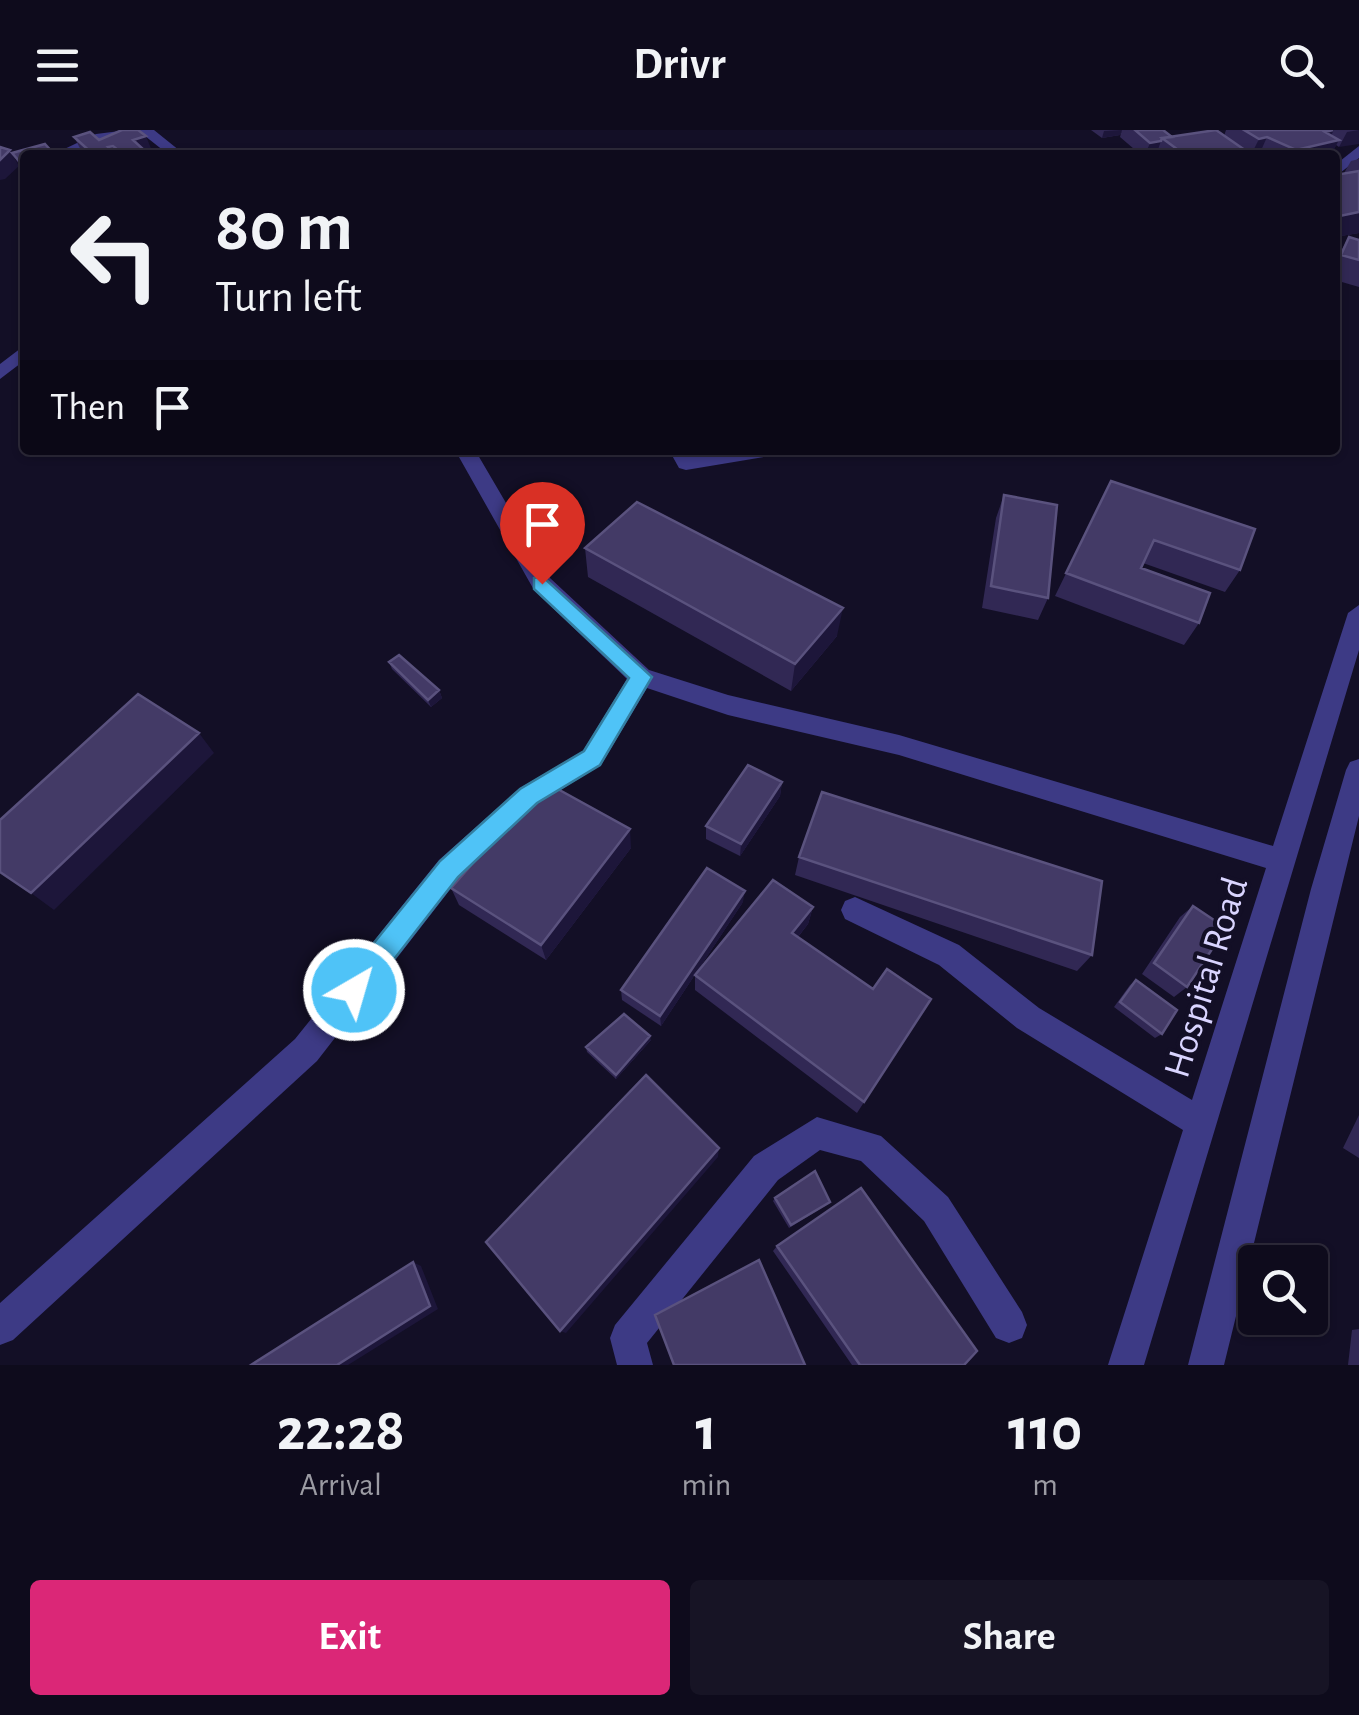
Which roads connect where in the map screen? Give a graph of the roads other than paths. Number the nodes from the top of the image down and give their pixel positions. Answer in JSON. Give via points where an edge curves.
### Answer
{"nodes":[{"id":1,"x":70,"y":150,"type":"edge"},
{"id":2,"x":173,"y":150,"type":"edge"},
{"id":3,"x":20,"y":355,"type":"edge"},
{"id":4,"x":0,"y":374,"type":"edge"},
{"id":5,"x":469,"y":455,"type":"edge"},
{"id":6,"x":682,"y":455,"type":"edge"},
{"id":7,"x":738,"y":455,"type":"edge"},
{"id":8,"x":1359,"y":614,"type":"edge"},
{"id":9,"x":642,"y":677,"type":"junction"},
{"id":10,"x":1359,"y":770,"type":"edge"},
{"id":11,"x":1283,"y":861,"type":"junction"},
{"id":12,"x":855,"y":910,"type":"dead end"},
{"id":13,"x":1201,"y":1123,"type":"junction"},
{"id":14,"x":1009,"y":1324,"type":"dead end"},
{"id":15,"x":0,"y":1327,"type":"edge"},
{"id":16,"x":635,"y":1365,"type":"edge"},
{"id":17,"x":1126,"y":1365,"type":"edge"},
{"id":18,"x":1206,"y":1365,"type":"edge"}],
"edges":[{"from":1,"to":2,"type":"street","via":[[133,132],[161,139]]},
{"from":3,"to":4,"type":"street"},
{"from":5,"to":9,"type":"street","via":[[542,584]]},
{"from":6,"to":7,"type":"street","via":[[686,463]]},
{"from":8,"to":11,"type":"street","name":"Hospital Road"},
{"from":9,"to":11,"type":"street","via":[[899,745]]},
{"from":9,"to":15,"type":"street","via":[[592,758],[528,796],[449,869],[306,1050]]},
{"from":10,"to":18,"type":"street"},
{"from":11,"to":13,"type":"street","name":"Hospital Road"},
{"from":12,"to":13,"type":"street","via":[[949,955],[1028,1018]]},
{"from":13,"to":17,"type":"street","name":"Hospital Road"},
{"from":14,"to":16,"type":"street","via":[[936,1209],[870,1147],[817,1133],[766,1168],[628,1338]]}]}
